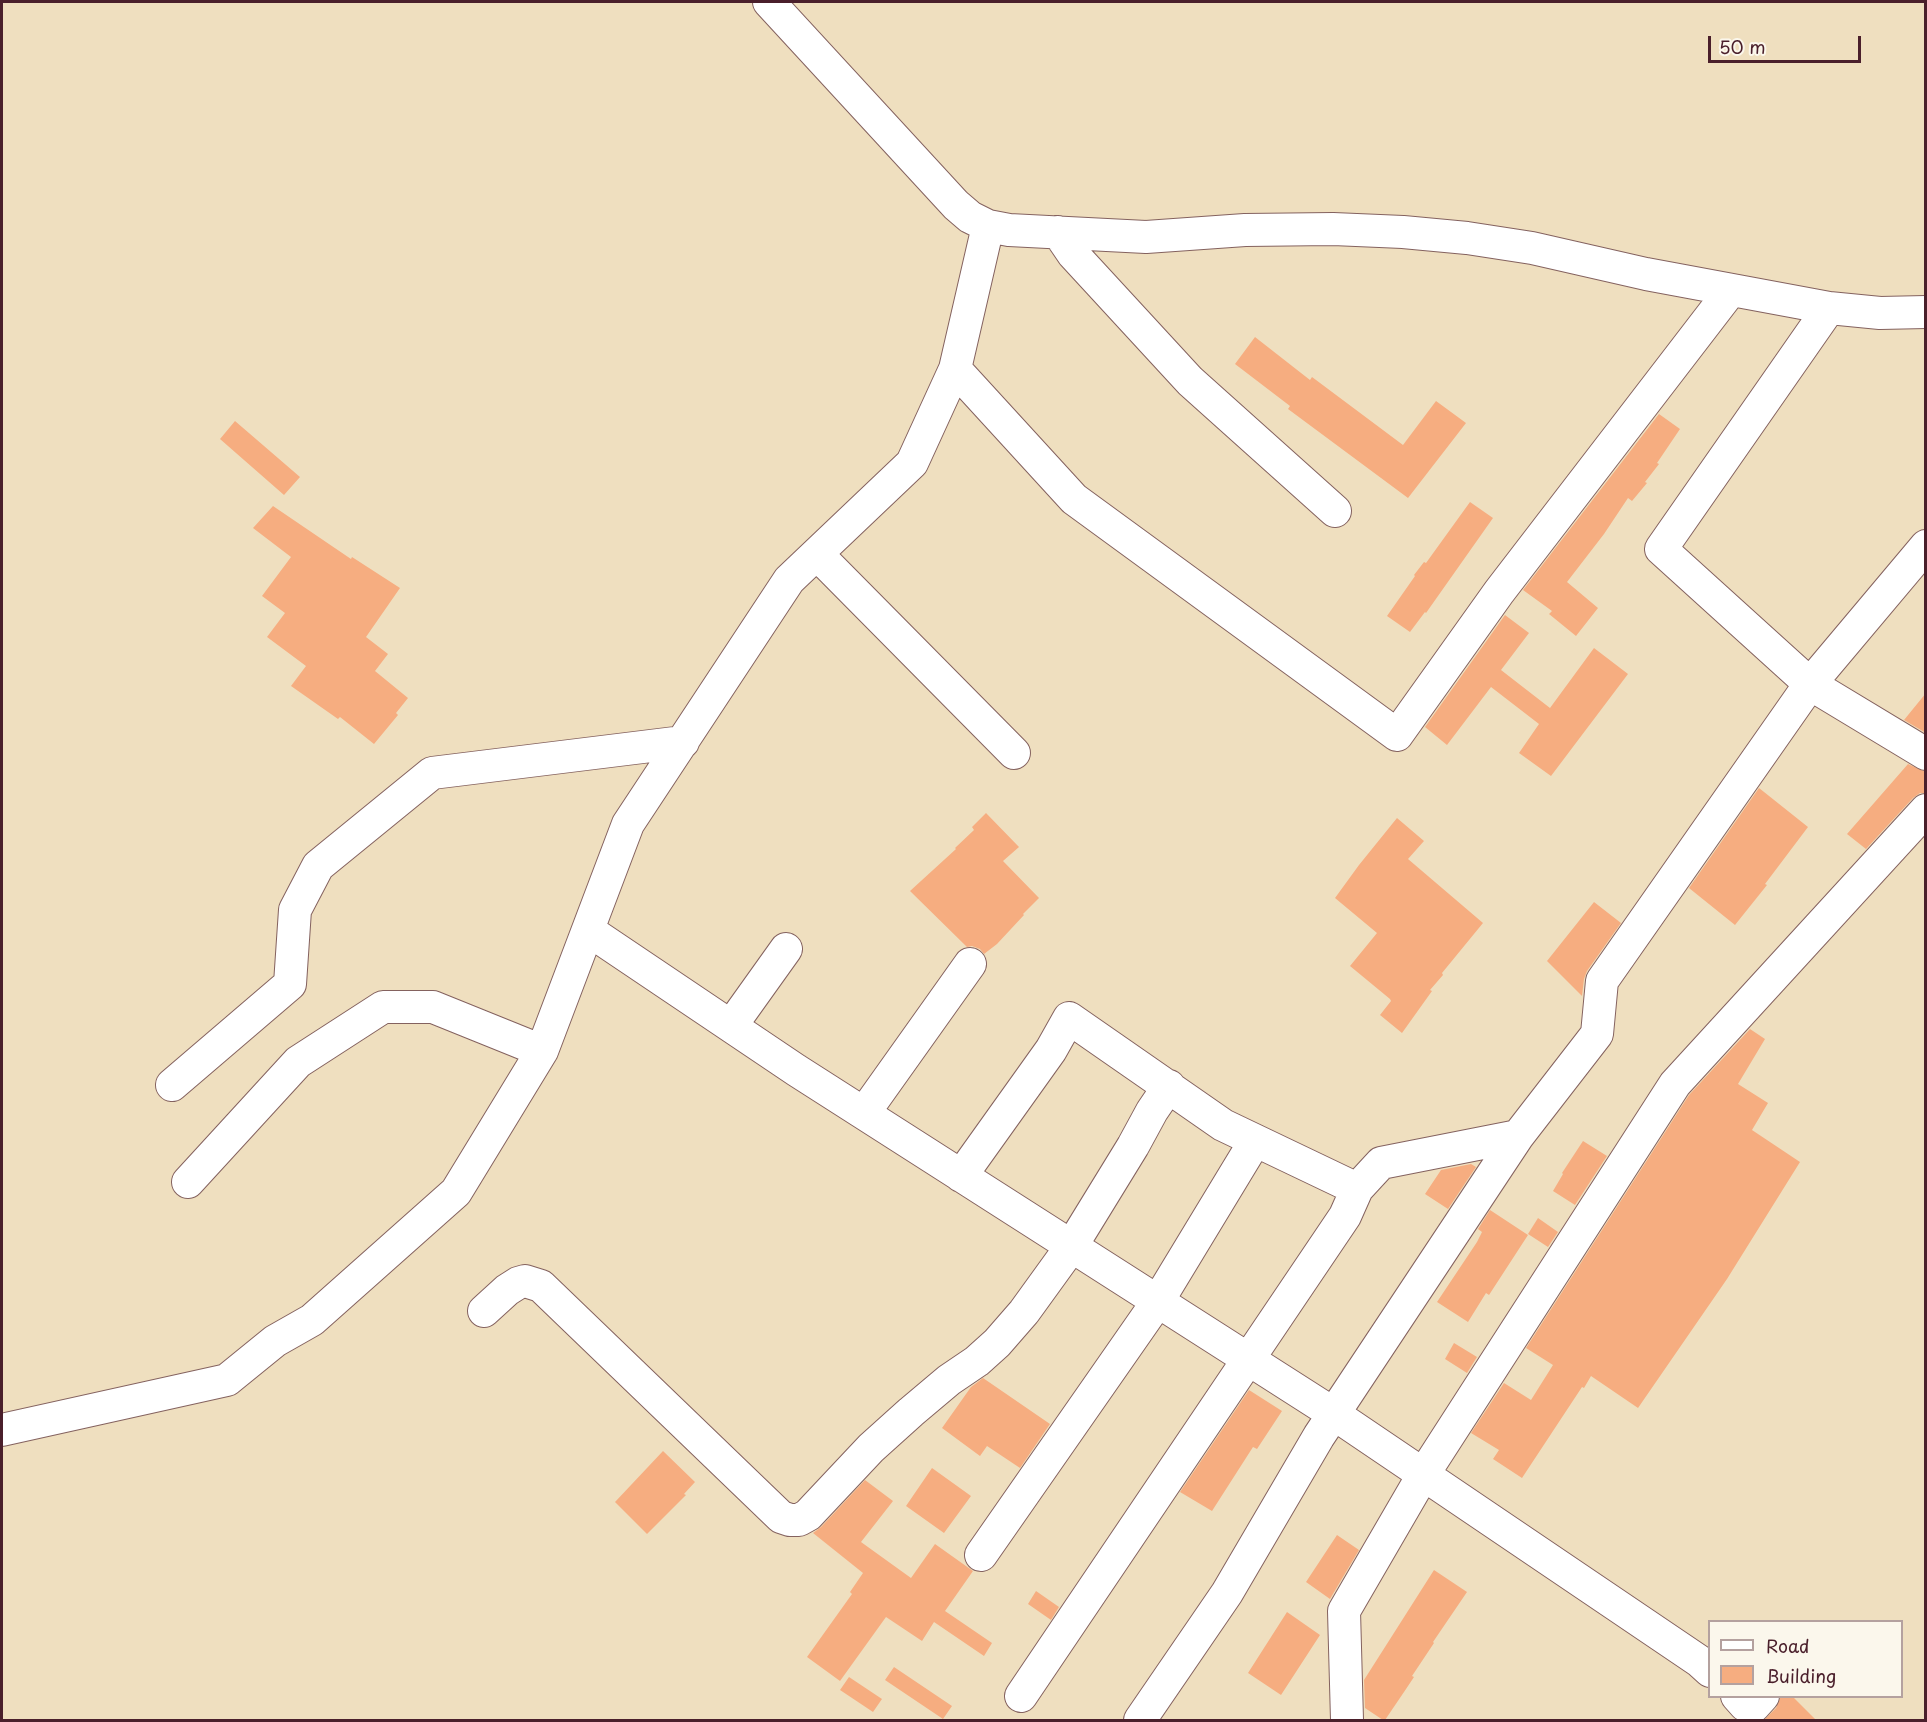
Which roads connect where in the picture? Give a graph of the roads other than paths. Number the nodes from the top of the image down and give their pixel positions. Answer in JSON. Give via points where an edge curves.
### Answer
{"nodes":[{"id":1,"x":769,"y":2,"type":"edge"},
{"id":2,"x":988,"y":226,"type":"junction"},
{"id":3,"x":1058,"y":232,"type":"junction"},
{"id":4,"x":1731,"y":290,"type":"junction"},
{"id":5,"x":1829,"y":308,"type":"junction"},
{"id":6,"x":1926,"y":312,"type":"edge"},
{"id":7,"x":955,"y":369,"type":"junction"},
{"id":8,"x":1335,"y":510,"type":"dead end"},
{"id":9,"x":1926,"y":546,"type":"edge"},
{"id":10,"x":817,"y":554,"type":"junction"},
{"id":11,"x":1810,"y":684,"type":"junction"},
{"id":12,"x":683,"y":742,"type":"junction"},
{"id":13,"x":1014,"y":753,"type":"dead end"},
{"id":14,"x":1926,"y":754,"type":"edge"},
{"id":15,"x":1926,"y":810,"type":"edge"},
{"id":16,"x":588,"y":930,"type":"junction"},
{"id":17,"x":786,"y":949,"type":"dead end"},
{"id":18,"x":970,"y":964,"type":"dead end"},
{"id":19,"x":731,"y":1026,"type":"junction"},
{"id":20,"x":542,"y":1051,"type":"junction"},
{"id":21,"x":172,"y":1085,"type":"dead end"},
{"id":22,"x":1169,"y":1086,"type":"junction"},
{"id":23,"x":864,"y":1113,"type":"junction"},
{"id":24,"x":1518,"y":1136,"type":"junction"},
{"id":25,"x":1255,"y":1141,"type":"junction"},
{"id":26,"x":961,"y":1176,"type":"junction"},
{"id":27,"x":188,"y":1182,"type":"dead end"},
{"id":28,"x":1356,"y":1189,"type":"junction"},
{"id":29,"x":1071,"y":1246,"type":"junction"},
{"id":30,"x":1158,"y":1301,"type":"junction"},
{"id":31,"x":484,"y":1311,"type":"dead end"},
{"id":32,"x":1248,"y":1359,"type":"junction"},
{"id":33,"x":1334,"y":1414,"type":"junction"},
{"id":34,"x":2,"y":1430,"type":"edge"},
{"id":35,"x":1423,"y":1475,"type":"junction"},
{"id":36,"x":981,"y":1555,"type":"dead end"},
{"id":37,"x":1708,"y":1669,"type":"edge"},
{"id":38,"x":1021,"y":1696,"type":"dead end"},
{"id":39,"x":1739,"y":1698,"type":"edge"},
{"id":40,"x":1761,"y":1698,"type":"edge"},
{"id":41,"x":1140,"y":1720,"type":"edge"},
{"id":42,"x":1347,"y":1720,"type":"edge"}],
"edges":[{"from":1,"to":2,"type":"street","via":[[956,205]]},
{"from":2,"to":3,"type":"street"},
{"from":2,"to":7,"type":"street"},
{"from":3,"to":4,"type":"street","via":[[1146,237],[1245,230],[1403,232],[1532,248]]},
{"from":3,"to":8,"type":"street","via":[[1073,254],[1190,381]]},
{"from":4,"to":5,"type":"street"},
{"from":4,"to":7,"type":"street","via":[[1499,592],[1397,735],[1074,499]]},
{"from":5,"to":6,"type":"street"},
{"from":5,"to":11,"type":"street","via":[[1661,549]]},
{"from":7,"to":10,"type":"street","via":[[912,463]]},
{"from":9,"to":11,"type":"street"},
{"from":10,"to":12,"type":"street","via":[[789,580]]},
{"from":10,"to":13,"type":"street"},
{"from":11,"to":14,"type":"street"},
{"from":11,"to":24,"type":"street","via":[[1602,981],[1597,1034]]},
{"from":12,"to":16,"type":"street","via":[[628,824]]},
{"from":12,"to":21,"type":"street","via":[[432,773],[318,866],[295,910],[290,984]]},
{"from":15,"to":35,"type":"street","via":[[1675,1084]]},
{"from":16,"to":19,"type":"street"},
{"from":16,"to":20,"type":"street"},
{"from":17,"to":19,"type":"street"},
{"from":18,"to":23,"type":"street"},
{"from":19,"to":23,"type":"street"},
{"from":20,"to":27,"type":"street","via":[[433,1007],[383,1007],[298,1062]]},
{"from":20,"to":34,"type":"street","via":[[456,1192],[312,1320],[275,1341],[227,1380]]},
{"from":22,"to":25,"type":"street","via":[[1223,1125]]},
{"from":22,"to":26,"type":"street","via":[[1069,1018],[1051,1050]]},
{"from":22,"to":29,"type":"street"},
{"from":23,"to":26,"type":"street"},
{"from":24,"to":28,"type":"street","via":[[1381,1163]]},
{"from":24,"to":33,"type":"street"},
{"from":25,"to":28,"type":"street"},
{"from":25,"to":30,"type":"street"},
{"from":26,"to":29,"type":"street"},
{"from":28,"to":32,"type":"street","via":[[1344,1216]]},
{"from":29,"to":30,"type":"street"},
{"from":29,"to":31,"type":"street","via":[[997,1343],[911,1412],[799,1520],[781,1517],[541,1286],[518,1283]]},
{"from":30,"to":32,"type":"street"},
{"from":30,"to":36,"type":"street"},
{"from":32,"to":33,"type":"street"},
{"from":32,"to":38,"type":"street"},
{"from":33,"to":35,"type":"street"},
{"from":33,"to":41,"type":"street","via":[[1227,1593]]},
{"from":35,"to":37,"type":"street"},
{"from":35,"to":42,"type":"street","via":[[1344,1611]]},
{"from":39,"to":40,"type":"street","via":[[1745,1705],[1754,1706]]}]}
